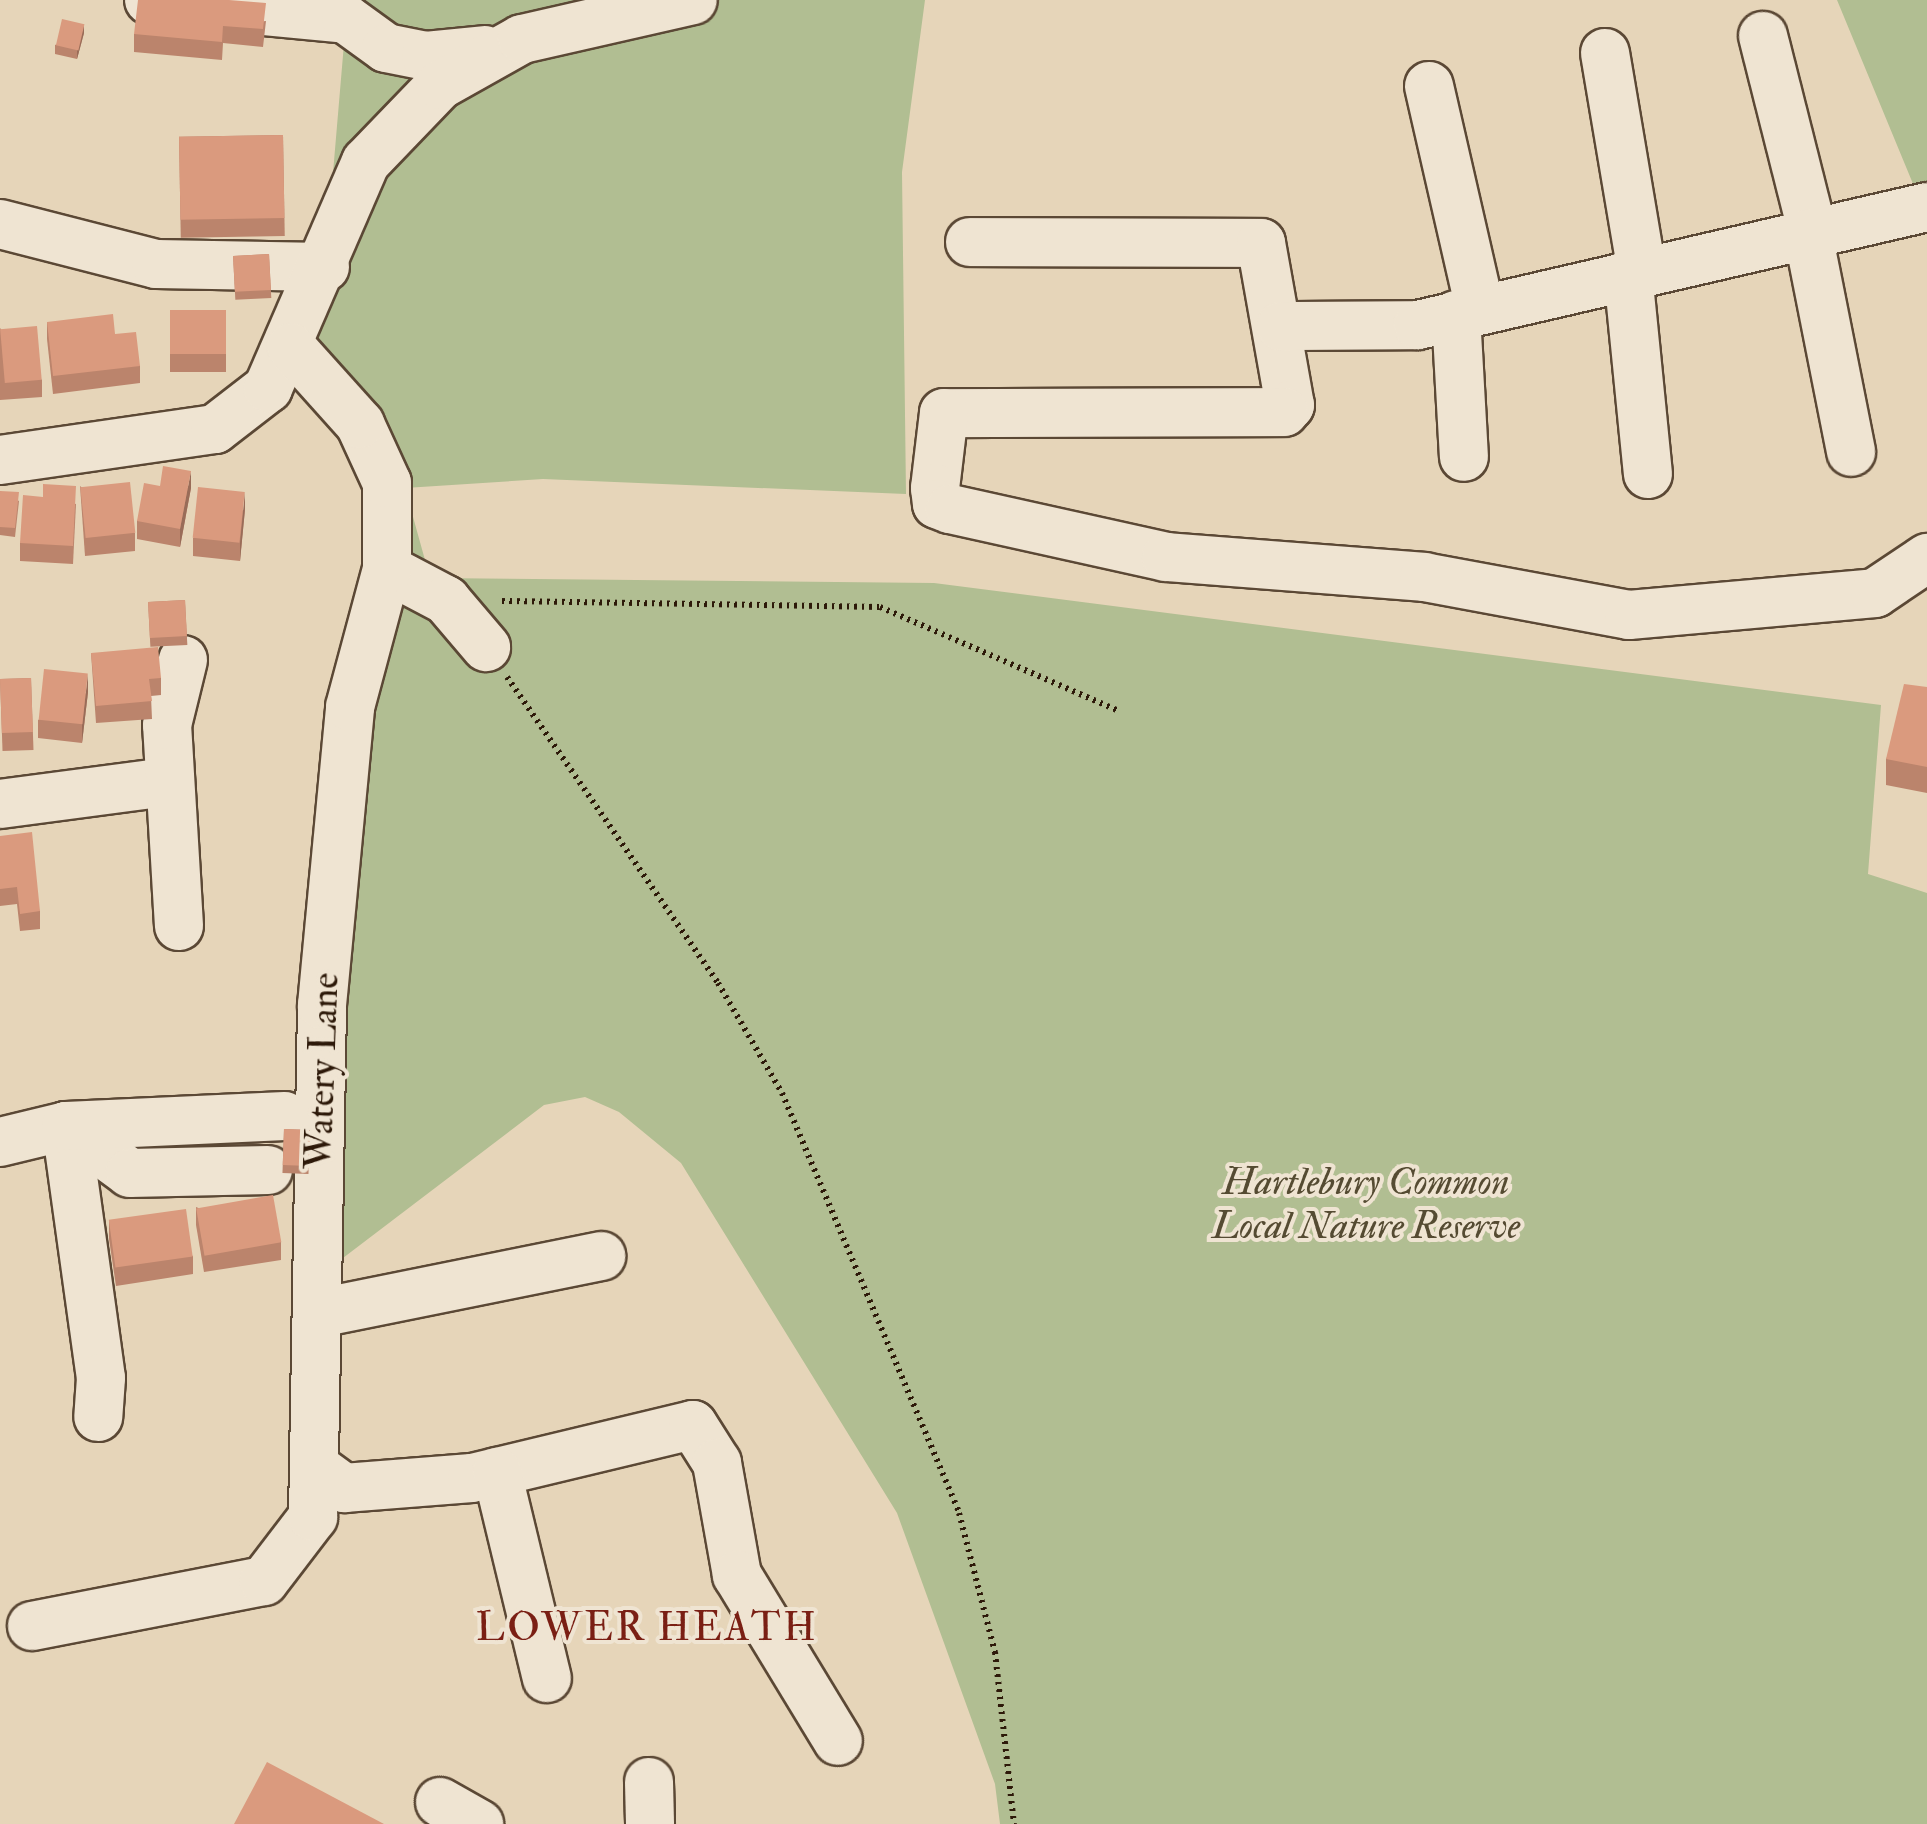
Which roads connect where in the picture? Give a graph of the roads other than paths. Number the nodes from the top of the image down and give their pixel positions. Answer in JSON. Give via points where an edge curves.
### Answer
{"nodes":[{"id":1,"x":149,"y":0,"type":"edge"},
{"id":2,"x":693,"y":0,"type":"edge"},
{"id":3,"x":1763,"y":36,"type":"dead end"},
{"id":4,"x":522,"y":39,"type":"junction"},
{"id":5,"x":1605,"y":53,"type":"dead end"},
{"id":6,"x":1430,"y":86,"type":"dead end"},
{"id":7,"x":1927,"y":207,"type":"edge"},
{"id":8,"x":0,"y":224,"type":"edge"},
{"id":9,"x":1810,"y":233,"type":"junction"},
{"id":10,"x":970,"y":242,"type":"dead end"},
{"id":11,"x":325,"y":267,"type":"junction"},
{"id":12,"x":1635,"y":272,"type":"junction"},
{"id":13,"x":1468,"y":312,"type":"junction"},
{"id":14,"x":1281,"y":326,"type":"junction"},
{"id":15,"x":291,"y":346,"type":"junction"},
{"id":16,"x":1852,"y":452,"type":"dead end"},
{"id":17,"x":1464,"y":458,"type":"dead end"},
{"id":18,"x":0,"y":460,"type":"edge"},
{"id":19,"x":1648,"y":474,"type":"dead end"},
{"id":20,"x":1927,"y":558,"type":"edge"},
{"id":21,"x":387,"y":569,"type":"junction"},
{"id":22,"x":486,"y":648,"type":"road end"},
{"id":23,"x":183,"y":660,"type":"dead end"},
{"id":24,"x":166,"y":782,"type":"junction"},
{"id":25,"x":0,"y":804,"type":"edge"},
{"id":26,"x":180,"y":926,"type":"dead end"},
{"id":27,"x":284,"y":1116,"type":"dead end"},
{"id":28,"x":66,"y":1126,"type":"junction"},
{"id":29,"x":0,"y":1142,"type":"edge"},
{"id":30,"x":268,"y":1170,"type":"dead end"},
{"id":31,"x":601,"y":1256,"type":"dead end"},
{"id":32,"x":319,"y":1314,"type":"junction"},
{"id":33,"x":98,"y":1417,"type":"dead end"},
{"id":34,"x":318,"y":1470,"type":"junction"},
{"id":35,"x":497,"y":1472,"type":"junction"},
{"id":36,"x":32,"y":1626,"type":"dead end"},
{"id":37,"x":547,"y":1678,"type":"dead end"},
{"id":38,"x":838,"y":1741,"type":"dead end"}],
"edges":[{"from":1,"to":4,"type":"street","via":[[346,19],[386,48],[426,56]]},
{"from":2,"to":4,"type":"street"},
{"from":3,"to":9,"type":"street"},
{"from":4,"to":11,"type":"street","via":[[440,85],[392,128],[366,162]]},
{"from":5,"to":12,"type":"street"},
{"from":6,"to":13,"type":"street"},
{"from":7,"to":9,"type":"street"},
{"from":8,"to":11,"type":"street","via":[[156,264]]},
{"from":9,"to":12,"type":"street"},
{"from":9,"to":16,"type":"street"},
{"from":10,"to":14,"type":"street","via":[[1248,238],[1270,249]]},
{"from":11,"to":15,"type":"street"},
{"from":12,"to":13,"type":"street"},
{"from":12,"to":19,"type":"street"},
{"from":13,"to":14,"type":"street","via":[[1418,325]]},
{"from":13,"to":17,"type":"street"},
{"from":14,"to":20,"type":"street","via":[[1290,386],[1284,412],[944,413],[936,504],[1166,557],[1424,577],[1628,614],[1875,593]]},
{"from":15,"to":18,"type":"street","via":[[268,388],[215,429]]},
{"from":15,"to":21,"type":"street","name":"Watery Lane","via":[[360,424],[387,483]]},
{"from":21,"to":22,"type":"street","via":[[446,600]]},
{"from":21,"to":32,"type":"street","name":"Watery Lane","via":[[350,707],[322,1005]]},
{"from":23,"to":24,"type":"street"},
{"from":24,"to":25,"type":"street"},
{"from":24,"to":26,"type":"street"},
{"from":27,"to":28,"type":"street"},
{"from":28,"to":29,"type":"street"},
{"from":28,"to":30,"type":"street","via":[[130,1172]]},
{"from":28,"to":33,"type":"street","via":[[102,1378]]},
{"from":31,"to":32,"type":"street"},
{"from":32,"to":34,"type":"street","name":"Watery Lane"},
{"from":34,"to":35,"type":"street","via":[[344,1488]]},
{"from":34,"to":36,"type":"street","name":"Watery Lane","via":[[313,1516],[264,1580]]},
{"from":35,"to":37,"type":"street"},
{"from":35,"to":38,"type":"street","via":[[693,1426],[717,1463],[738,1575]]}]}
